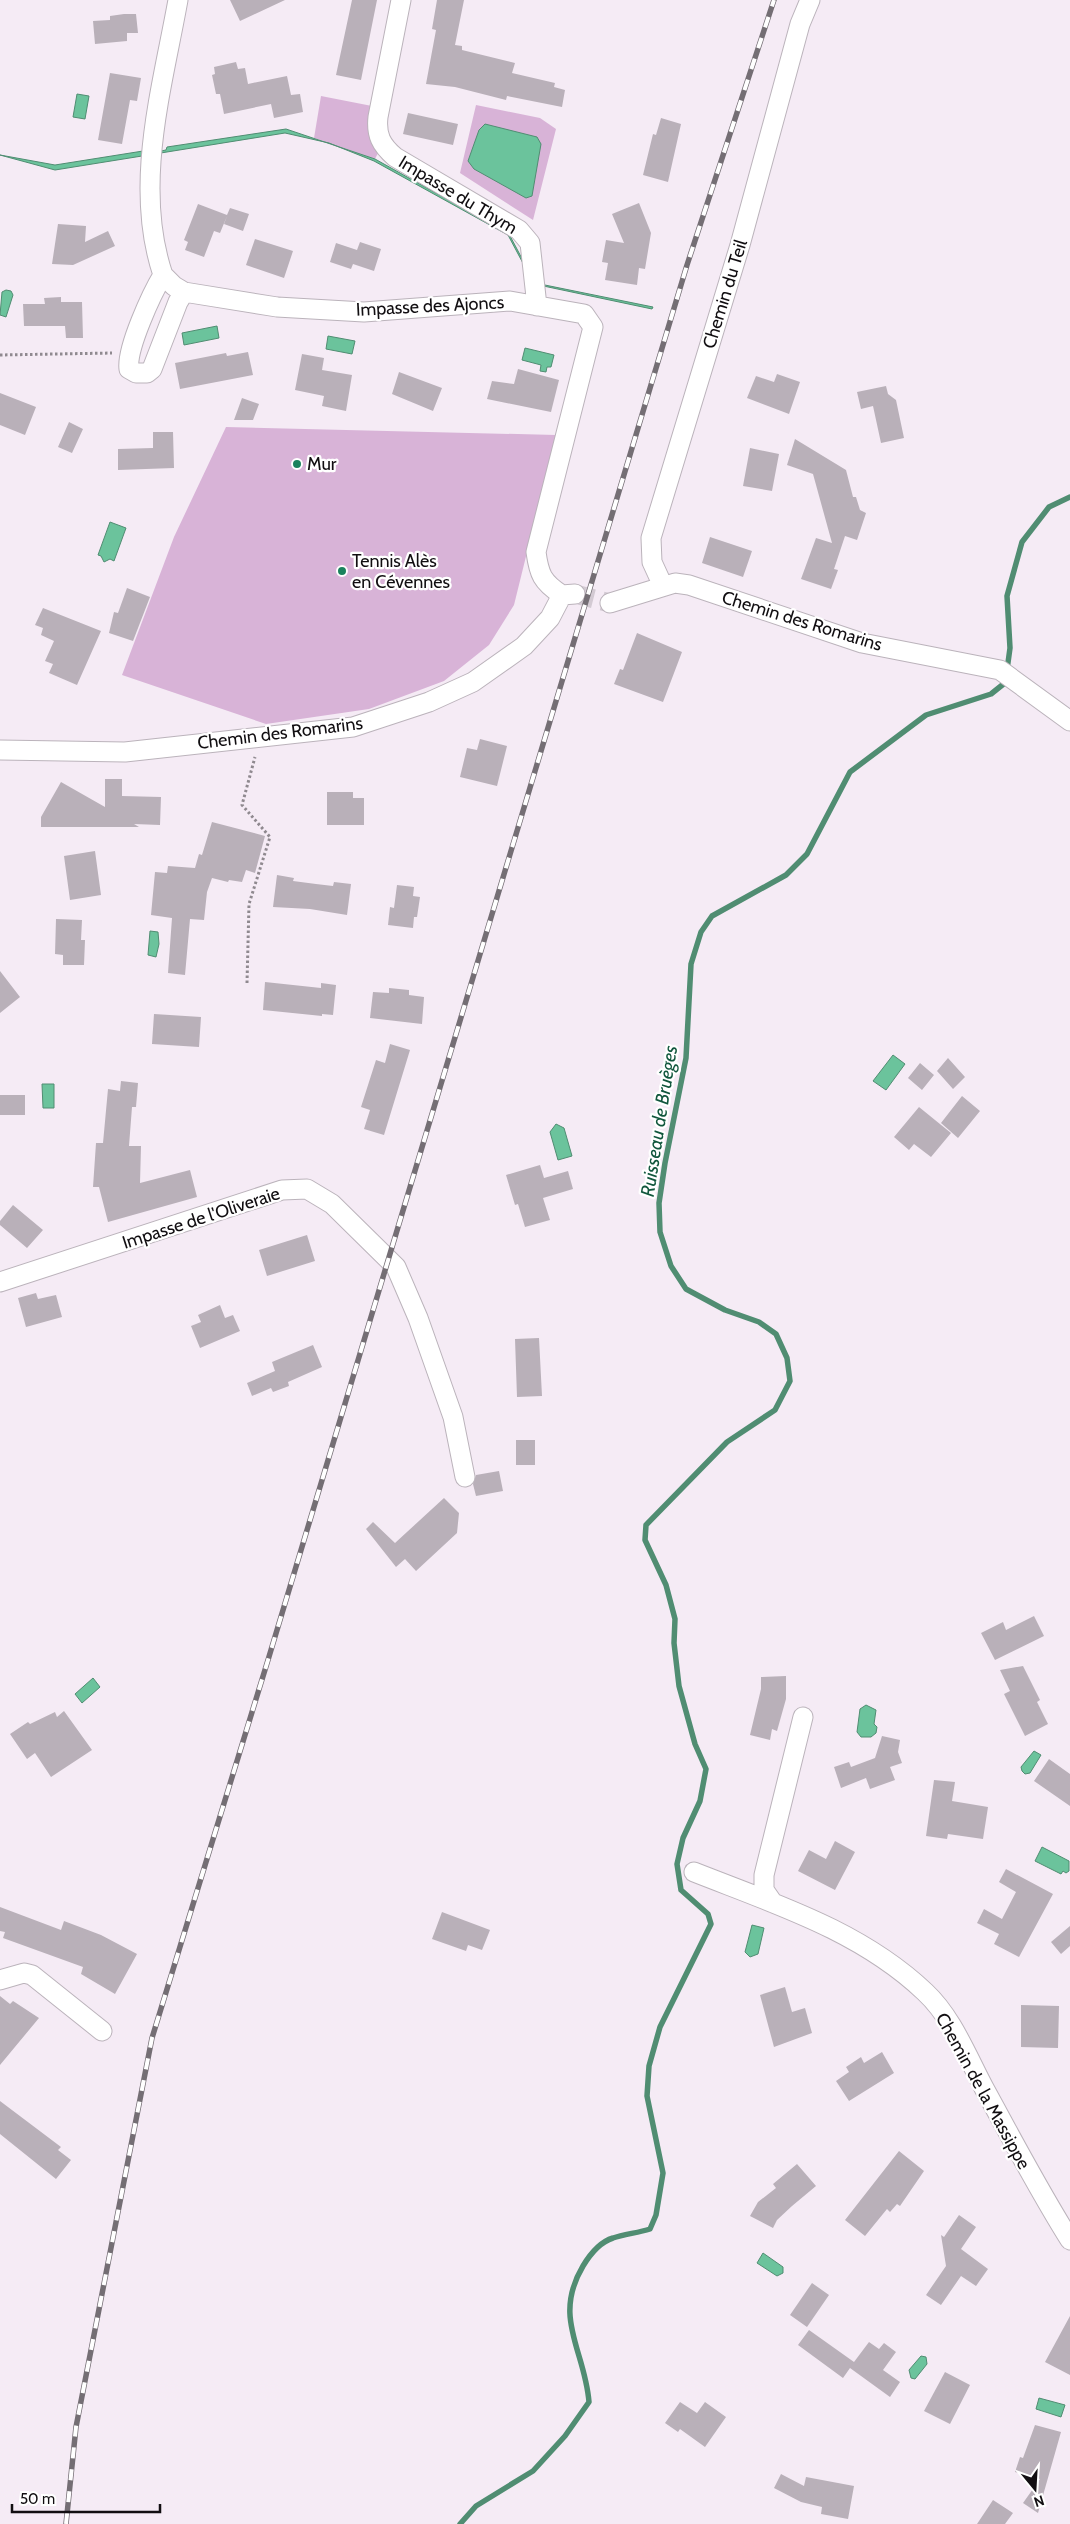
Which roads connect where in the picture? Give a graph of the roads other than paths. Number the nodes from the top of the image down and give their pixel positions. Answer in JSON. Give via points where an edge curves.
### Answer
{"nodes":[{"id":1,"x":178,"y":0,"type":"edge"},
{"id":2,"x":401,"y":0,"type":"edge"},
{"id":3,"x":810,"y":0,"type":"edge"},
{"id":4,"x":163,"y":275,"type":"junction"},
{"id":5,"x":184,"y":292,"type":"junction"},
{"id":6,"x":537,"y":306,"type":"junction"},
{"id":7,"x":663,"y":586,"type":"junction"},
{"id":8,"x":568,"y":594,"type":"joint"},
{"id":9,"x":610,"y":603,"type":"tunnel mouth"},
{"id":10,"x":1070,"y":721,"type":"edge"},
{"id":11,"x":0,"y":750,"type":"edge"},
{"id":12,"x":0,"y":1282,"type":"edge"},
{"id":13,"x":465,"y":1478,"type":"dead end"},
{"id":14,"x":803,"y":1717,"type":"dead end"},
{"id":15,"x":694,"y":1872,"type":"dead end"},
{"id":16,"x":773,"y":1903,"type":"junction"},
{"id":17,"x":0,"y":1980,"type":"edge"},
{"id":18,"x":102,"y":2031,"type":"dead end"},
{"id":19,"x":1070,"y":2240,"type":"edge"}],
"edges":[{"from":1,"to":4,"type":"street","via":[[152,143],[150,196],[153,235]]},
{"from":2,"to":6,"type":"street","name":"Impasse du Thym","via":[[378,117],[380,139],[395,157],[519,230],[530,243]]},
{"from":3,"to":7,"type":"street","name":"Chemin du Teil","via":[[800,24],[740,246],[651,538],[652,562]]},
{"from":4,"to":5,"type":"street","name":"Impasse des Ajoncs"},
{"from":4,"to":5,"type":"street","via":[[152,292],[130,352],[129,369],[147,374],[152,369]]},
{"from":5,"to":6,"type":"street","name":"Impasse des Ajoncs","via":[[277,307],[364,312],[510,301]]},
{"from":6,"to":8,"type":"street","name":"Impasse des Ajoncs","via":[[584,314],[593,327],[536,552],[539,572],[550,587]]},
{"from":7,"to":9,"type":"street","name":"Chemin des Romarins"},
{"from":7,"to":10,"type":"street","name":"Chemin des Romarins","via":[[675,583],[689,585],[862,643],[1000,670]]},
{"from":8,"to":11,"type":"street","name":"Chemin des Romarins","via":[[524,646],[473,682],[429,702],[353,727],[125,752]]},
{"from":12,"to":13,"type":"street","name":"Impasse de l'Oliveraie","via":[[282,1190],[307,1189],[332,1204],[396,1267],[454,1417]]},
{"from":14,"to":16,"type":"street","via":[[764,1875],[764,1890]]},
{"from":15,"to":16,"type":"street","name":"Chemin de la Massippe"},
{"from":16,"to":19,"type":"street","name":"Chemin de la Massippe","via":[[856,1940],[892,1964],[926,1993],[952,2028],[1028,2170]]},
{"from":17,"to":18,"type":"street","via":[[24,1973],[32,1975]]}]}
